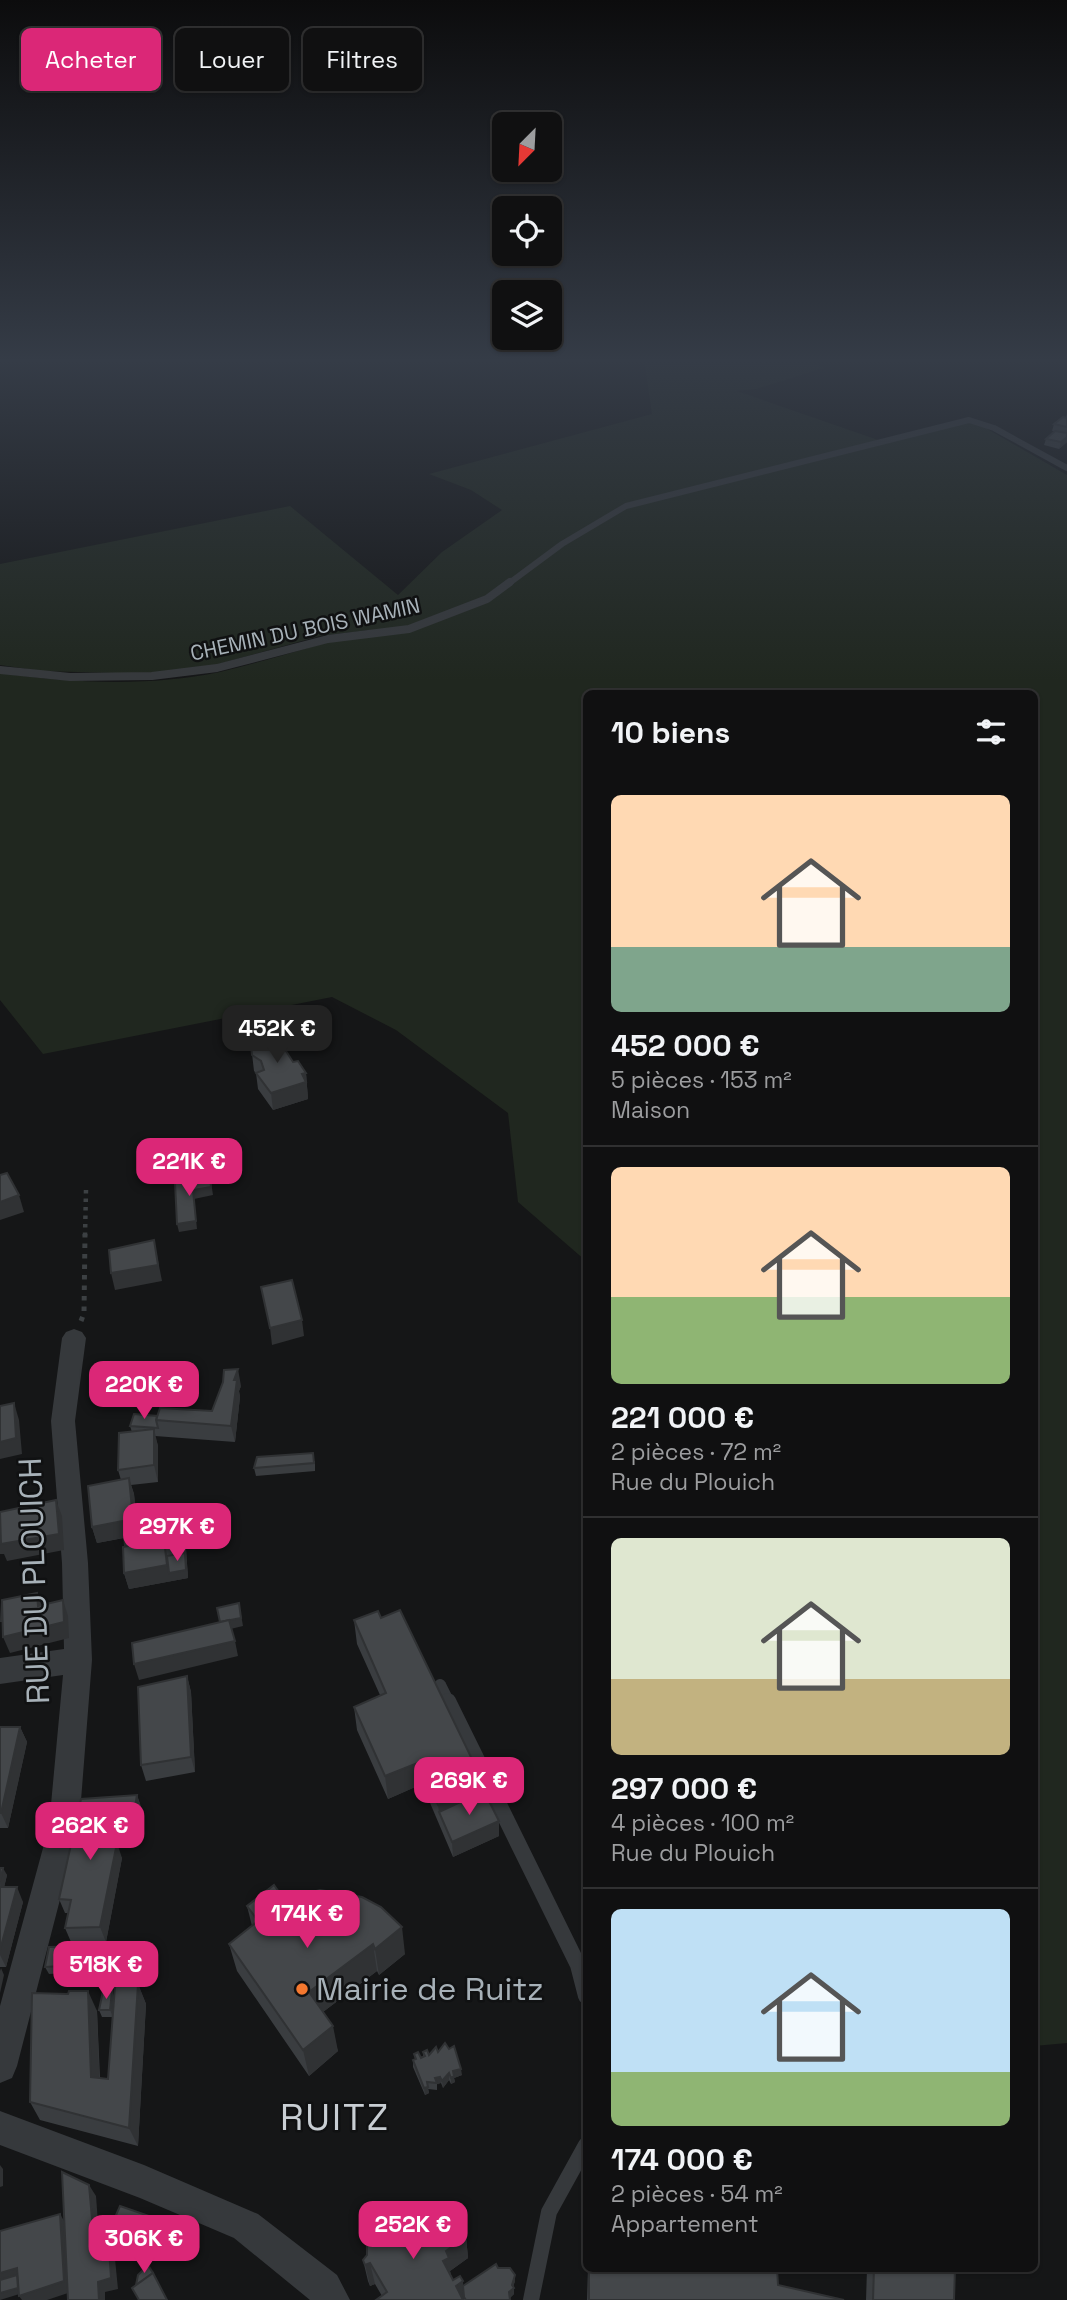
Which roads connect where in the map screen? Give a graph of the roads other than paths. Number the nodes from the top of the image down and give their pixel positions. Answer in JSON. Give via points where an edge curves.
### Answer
{"nodes":[{"id":1,"x":784,"y":466,"type":"edge"},
{"id":2,"x":0,"y":670,"type":"edge"},
{"id":3,"x":74,"y":1338,"type":"road end"},
{"id":4,"x":78,"y":1660,"type":"junction"},
{"id":5,"x":0,"y":1671,"type":"edge"},
{"id":6,"x":440,"y":1685,"type":"edge"},
{"id":7,"x":583,"y":1984,"type":"edge"},
{"id":8,"x":0,"y":2066,"type":"edge"},
{"id":9,"x":0,"y":2128,"type":"edge"},
{"id":10,"x":583,"y":2150,"type":"edge"},
{"id":11,"x":332,"y":2300,"type":"edge"},
{"id":12,"x":531,"y":2300,"type":"edge"}],
"edges":[{"from":1,"to":2,"type":"lane","name":"CHEMIN DU BOIS WAMIN","via":[[626,506],[562,544],[487,599],[409,629],[328,639],[217,668],[152,676],[70,677]]},
{"from":3,"to":4,"type":"street","name":"RUE DU PLOUICH","via":[[63,1420]]},
{"from":4,"to":5,"type":"street"},
{"from":4,"to":8,"type":"street","name":"RUE DU PLOUICH","via":[[64,1826]]},
{"from":6,"to":7,"type":"lane","via":[[578,1965]]},
{"from":9,"to":11,"type":"street","via":[[246,2226],[324,2288]]},
{"from":10,"to":12,"type":"lane","via":[[549,2212]]}]}
